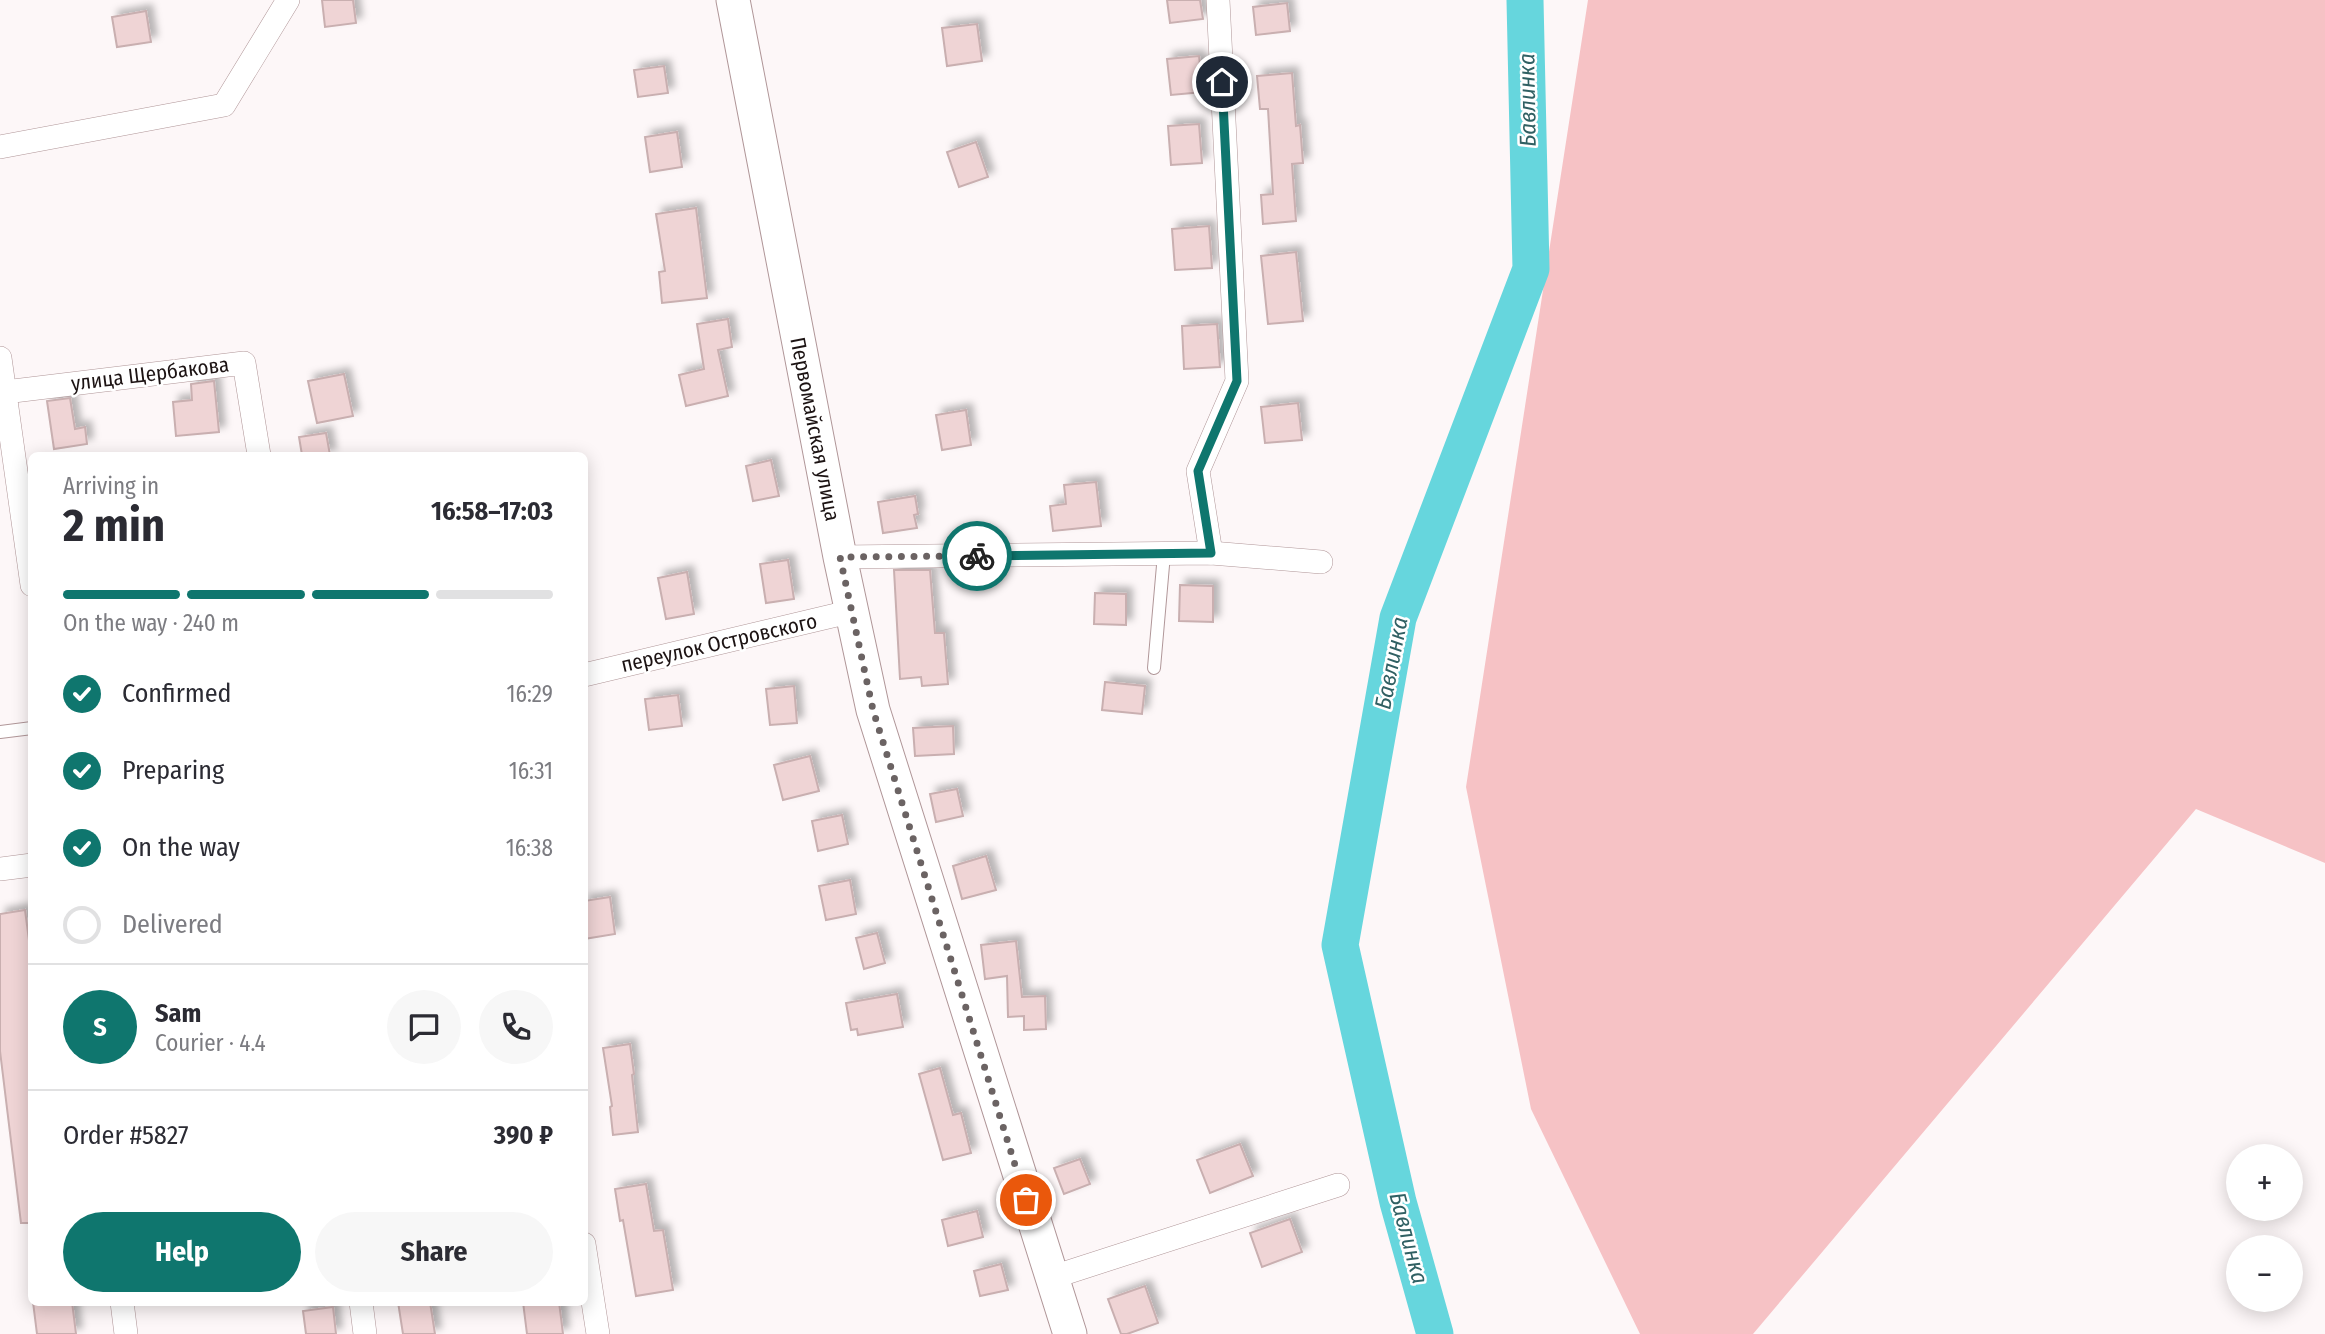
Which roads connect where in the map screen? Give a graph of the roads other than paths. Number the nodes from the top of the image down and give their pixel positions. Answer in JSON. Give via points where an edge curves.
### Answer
{"nodes":[{"id":1,"x":288,"y":0,"type":"edge"},
{"id":2,"x":733,"y":0,"type":"edge"},
{"id":3,"x":1218,"y":0,"type":"edge"},
{"id":4,"x":0,"y":147,"type":"edge"},
{"id":5,"x":0,"y":358,"type":"edge"},
{"id":6,"x":5,"y":392,"type":"junction"},
{"id":7,"x":258,"y":452,"type":"edge"},
{"id":8,"x":1211,"y":553,"type":"junction"},
{"id":9,"x":1164,"y":554,"type":"junction"},
{"id":10,"x":28,"y":556,"type":"edge"},
{"id":11,"x":840,"y":557,"type":"junction"},
{"id":12,"x":1321,"y":562,"type":"dead end"},
{"id":13,"x":853,"y":611,"type":"junction"},
{"id":14,"x":1154,"y":668,"type":"dead end"},
{"id":15,"x":588,"y":674,"type":"edge"},
{"id":16,"x":28,"y":728,"type":"edge"},
{"id":17,"x":0,"y":732,"type":"edge"},
{"id":18,"x":28,"y":866,"type":"edge"},
{"id":19,"x":0,"y":869,"type":"edge"},
{"id":20,"x":1338,"y":1185,"type":"dead end"},
{"id":21,"x":588,"y":1270,"type":"edge"},
{"id":22,"x":1050,"y":1278,"type":"junction"},
{"id":23,"x":122,"y":1306,"type":"edge"},
{"id":24,"x":362,"y":1306,"type":"edge"},
{"id":25,"x":126,"y":1334,"type":"edge"},
{"id":26,"x":365,"y":1334,"type":"edge"},
{"id":27,"x":598,"y":1334,"type":"edge"},
{"id":28,"x":1070,"y":1334,"type":"edge"}],
"edges":[{"from":1,"to":4,"type":"street","via":[[224,105]]},
{"from":2,"to":11,"type":"street","name":"Первомайская улица"},
{"from":3,"to":8,"type":"street","via":[[1237,381],[1198,471]]},
{"from":5,"to":6,"type":"street"},
{"from":6,"to":7,"type":"street","name":"улица Щербакова","via":[[244,363]]},
{"from":6,"to":10,"type":"street"},
{"from":8,"to":9,"type":"street"},
{"from":8,"to":12,"type":"street"},
{"from":9,"to":11,"type":"street"},
{"from":9,"to":14,"type":"lane"},
{"from":11,"to":13,"type":"street","name":"Первомайская улица"},
{"from":13,"to":15,"type":"street","name":"переулок Островского"},
{"from":13,"to":22,"type":"street","name":"Первомайская улица","via":[[873,710]]},
{"from":16,"to":17,"type":"lane"},
{"from":18,"to":19,"type":"street"},
{"from":20,"to":22,"type":"street"},
{"from":21,"to":27,"type":"street"},
{"from":22,"to":28,"type":"street","name":"Первомайская улица"},
{"from":23,"to":25,"type":"street"},
{"from":24,"to":26,"type":"street"}]}
